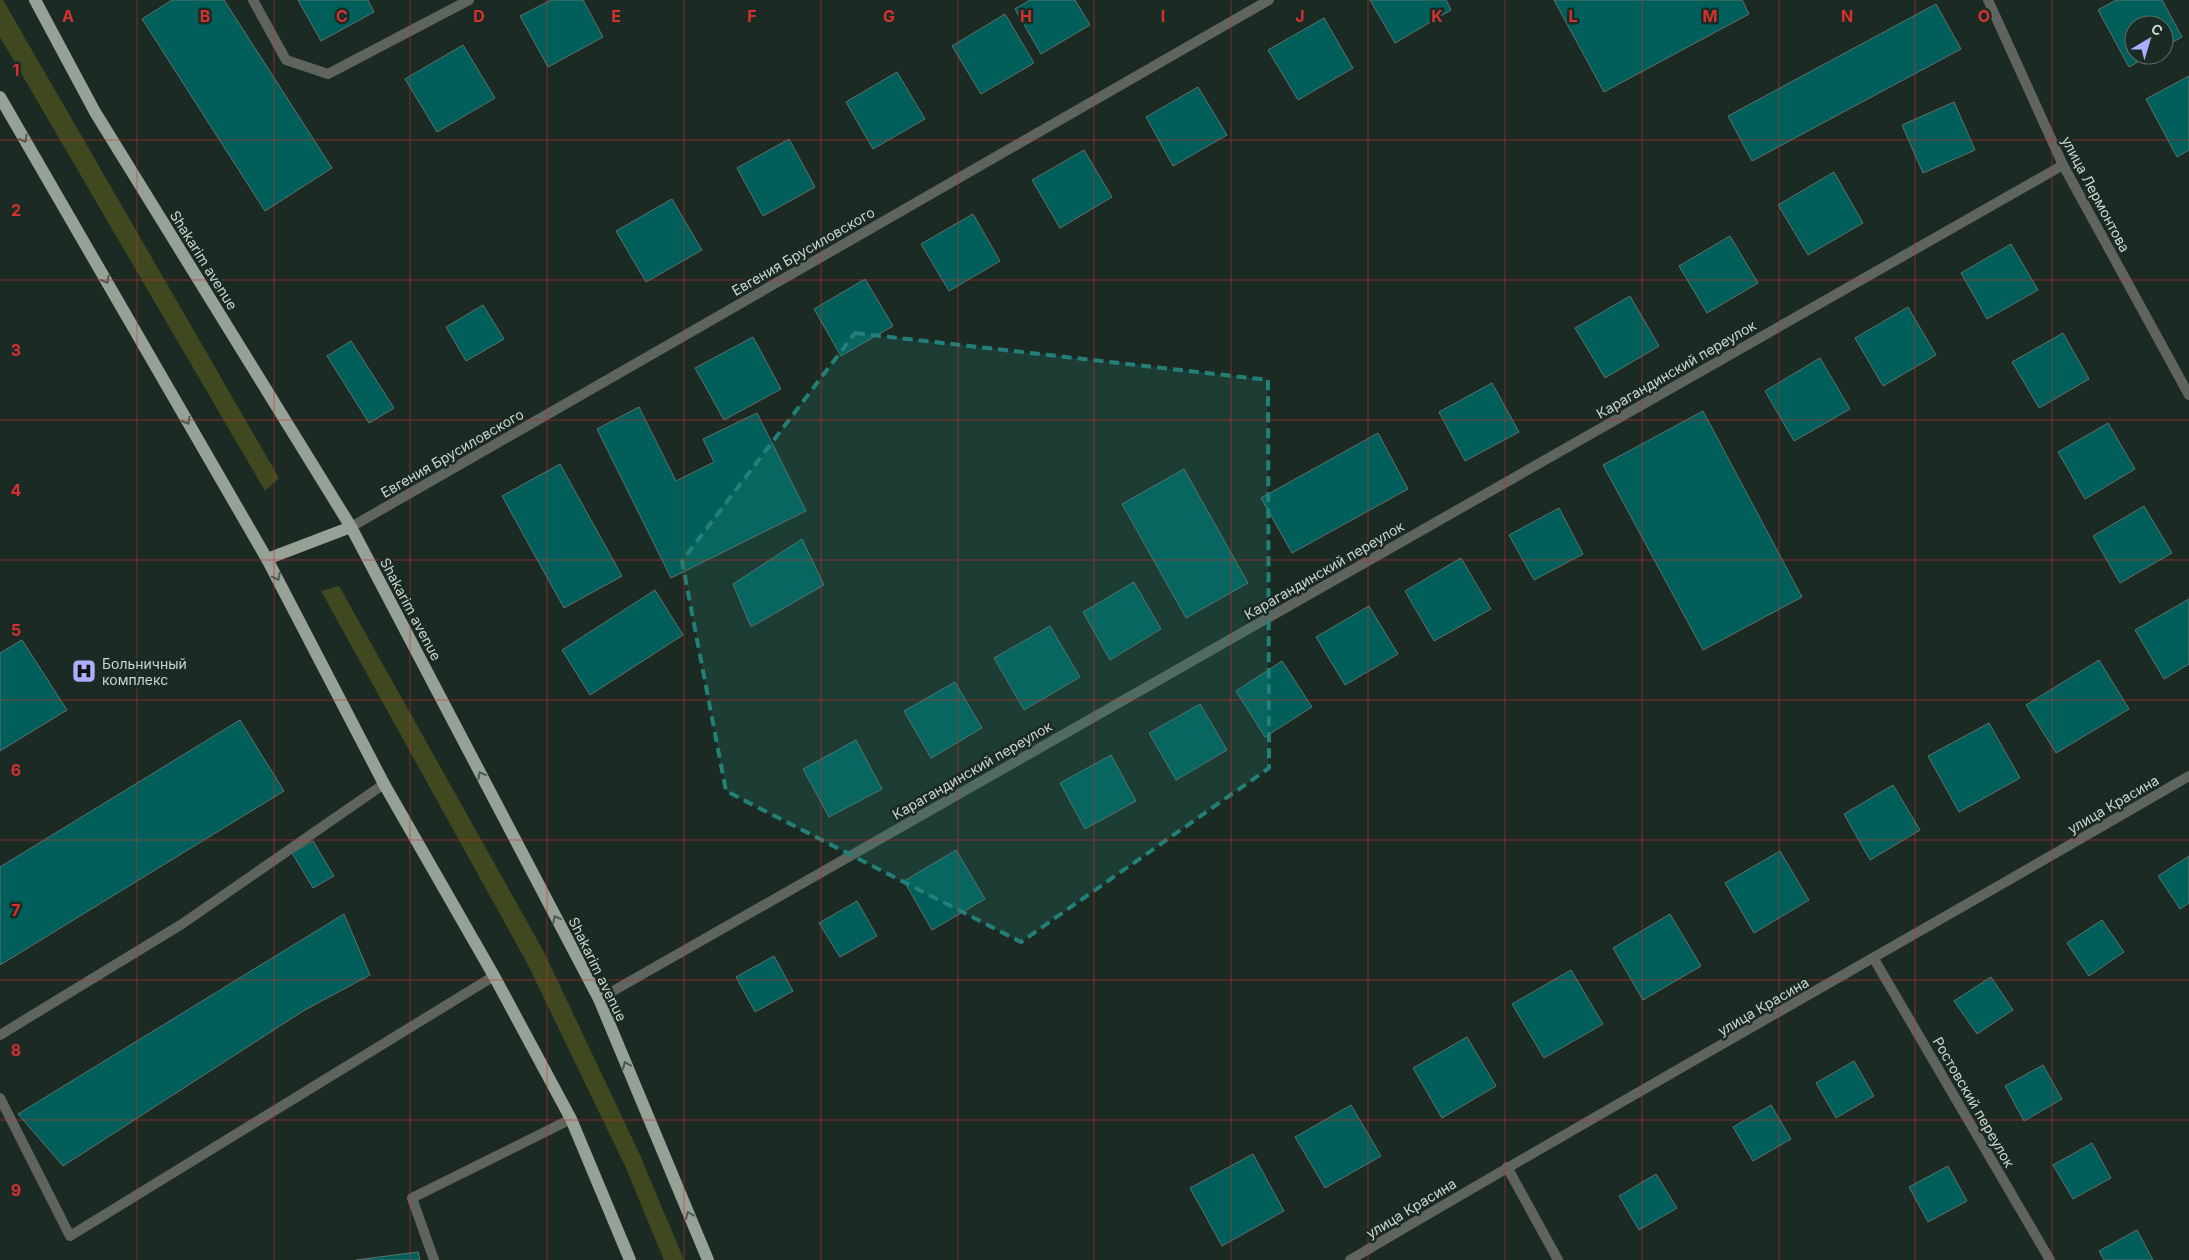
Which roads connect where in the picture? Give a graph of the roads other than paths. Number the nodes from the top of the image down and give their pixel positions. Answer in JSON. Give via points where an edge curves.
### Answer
{"nodes":[{"id":1,"x":253,"y":0,"type":"edge"},
{"id":2,"x":469,"y":0,"type":"edge"},
{"id":3,"x":1269,"y":0,"type":"edge"},
{"id":4,"x":1988,"y":0,"type":"edge"},
{"id":5,"x":38,"y":1,"type":"edge"},
{"id":6,"x":0,"y":97,"type":"edge"},
{"id":7,"x":2063,"y":165,"type":"junction"},
{"id":8,"x":2189,"y":395,"type":"edge"},
{"id":9,"x":350,"y":526,"type":"junction"},
{"id":10,"x":268,"y":559,"type":"junction"},
{"id":11,"x":2189,"y":776,"type":"edge"},
{"id":12,"x":384,"y":784,"type":"junction"},
{"id":13,"x":1874,"y":958,"type":"junction"},
{"id":14,"x":494,"y":976,"type":"junction"},
{"id":15,"x":598,"y":999,"type":"junction"},
{"id":16,"x":0,"y":1035,"type":"edge"},
{"id":17,"x":0,"y":1098,"type":"edge"},
{"id":18,"x":571,"y":1119,"type":"junction"},
{"id":19,"x":1507,"y":1167,"type":"junction"},
{"id":20,"x":434,"y":1260,"type":"edge"},
{"id":21,"x":630,"y":1260,"type":"edge"},
{"id":22,"x":708,"y":1260,"type":"edge"},
{"id":23,"x":1350,"y":1260,"type":"edge"},
{"id":24,"x":1558,"y":1260,"type":"edge"},
{"id":25,"x":2050,"y":1260,"type":"edge"}],
"edges":[{"from":1,"to":2,"type":"street","via":[[286,60],[328,74]]},
{"from":3,"to":9,"type":"street","name":"Евгения Брусиловского"},
{"from":4,"to":7,"type":"street","name":"улица Лермонтова"},
{"from":5,"to":9,"type":"main road","name":"Shakarim avenue","via":[[95,112]]},
{"from":6,"to":10,"type":"main road","one_way":true},
{"from":7,"to":8,"type":"street","name":"улица Лермонтова"},
{"from":7,"to":15,"type":"street","name":"Карагандинский переулок"},
{"from":9,"to":10,"type":"main road"},
{"from":15,"to":9,"type":"main road","name":"Shakarim avenue","one_way":true},
{"from":10,"to":12,"type":"main road","one_way":true},
{"from":11,"to":13,"type":"street","name":"улица Красина"},
{"from":12,"to":14,"type":"main road"},
{"from":12,"to":16,"type":"street","via":[[182,924]]},
{"from":13,"to":19,"type":"street","name":"улица Красина"},
{"from":13,"to":25,"type":"street","name":"Ростовский переулок"},
{"from":14,"to":17,"type":"street","via":[[70,1236]]},
{"from":14,"to":18,"type":"main road"},
{"from":22,"to":15,"type":"main road","name":"Shakarim avenue","one_way":true},
{"from":18,"to":20,"type":"street","via":[[412,1198]]},
{"from":18,"to":21,"type":"main road"},
{"from":19,"to":23,"type":"street","name":"улица Красина"},
{"from":19,"to":24,"type":"street"}]}
